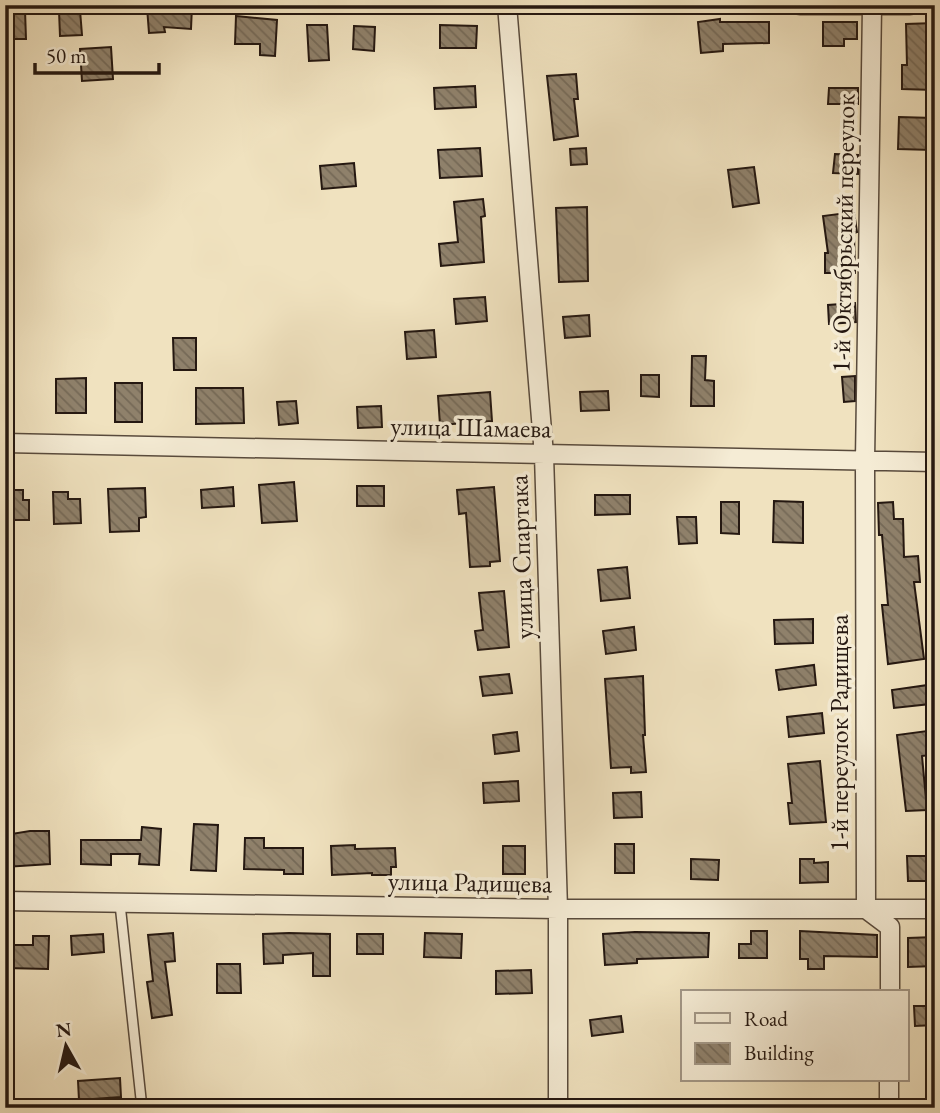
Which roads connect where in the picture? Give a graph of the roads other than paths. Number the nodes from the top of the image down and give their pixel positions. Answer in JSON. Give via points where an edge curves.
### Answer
{"nodes":[{"id":1,"x":507,"y":5,"type":"edge"},
{"id":2,"x":800,"y":5,"type":"edge"},
{"id":3,"x":910,"y":5,"type":"edge"},
{"id":4,"x":872,"y":7,"type":"edge"},
{"id":5,"x":5,"y":443,"type":"edge"},
{"id":6,"x":544,"y":455,"type":"junction"},
{"id":7,"x":865,"y":460,"type":"junction"},
{"id":8,"x":935,"y":462,"type":"edge"},
{"id":9,"x":5,"y":901,"type":"edge"},
{"id":10,"x":120,"y":904,"type":"junction"},
{"id":11,"x":558,"y":909,"type":"junction"},
{"id":12,"x":866,"y":909,"type":"junction"},
{"id":13,"x":935,"y":909,"type":"edge"},
{"id":14,"x":890,"y":990,"type":"edge"},
{"id":15,"x":889,"y":1082,"type":"edge"},
{"id":16,"x":142,"y":1108,"type":"edge"},
{"id":17,"x":558,"y":1108,"type":"edge"},
{"id":18,"x":888,"y":1108,"type":"edge"}],
"edges":[{"from":1,"to":6,"type":"street","name":"улица Спартака"},
{"from":2,"to":4,"type":"street"},
{"from":3,"to":4,"type":"street"},
{"from":4,"to":7,"type":"street","name":"1-й Октябрьский переулок"},
{"from":5,"to":6,"type":"street","name":"улица Шамаева"},
{"from":6,"to":7,"type":"street","name":"улица Шамаева"},
{"from":6,"to":11,"type":"street","name":"улица Спартака"},
{"from":7,"to":8,"type":"street","name":"улица Шамаева"},
{"from":7,"to":12,"type":"street","name":"1-й переулок Радищева"},
{"from":9,"to":10,"type":"street","name":"улица Радищева"},
{"from":10,"to":11,"type":"street","name":"улица Радищева"},
{"from":10,"to":16,"type":"lane"},
{"from":11,"to":12,"type":"street","name":"улица Радищева"},
{"from":11,"to":17,"type":"street","name":"улица Спартака"},
{"from":12,"to":13,"type":"street","name":"улица Радищева"},
{"from":12,"to":14,"type":"street","via":[[890,927]]},
{"from":15,"to":18,"type":"street"}]}
